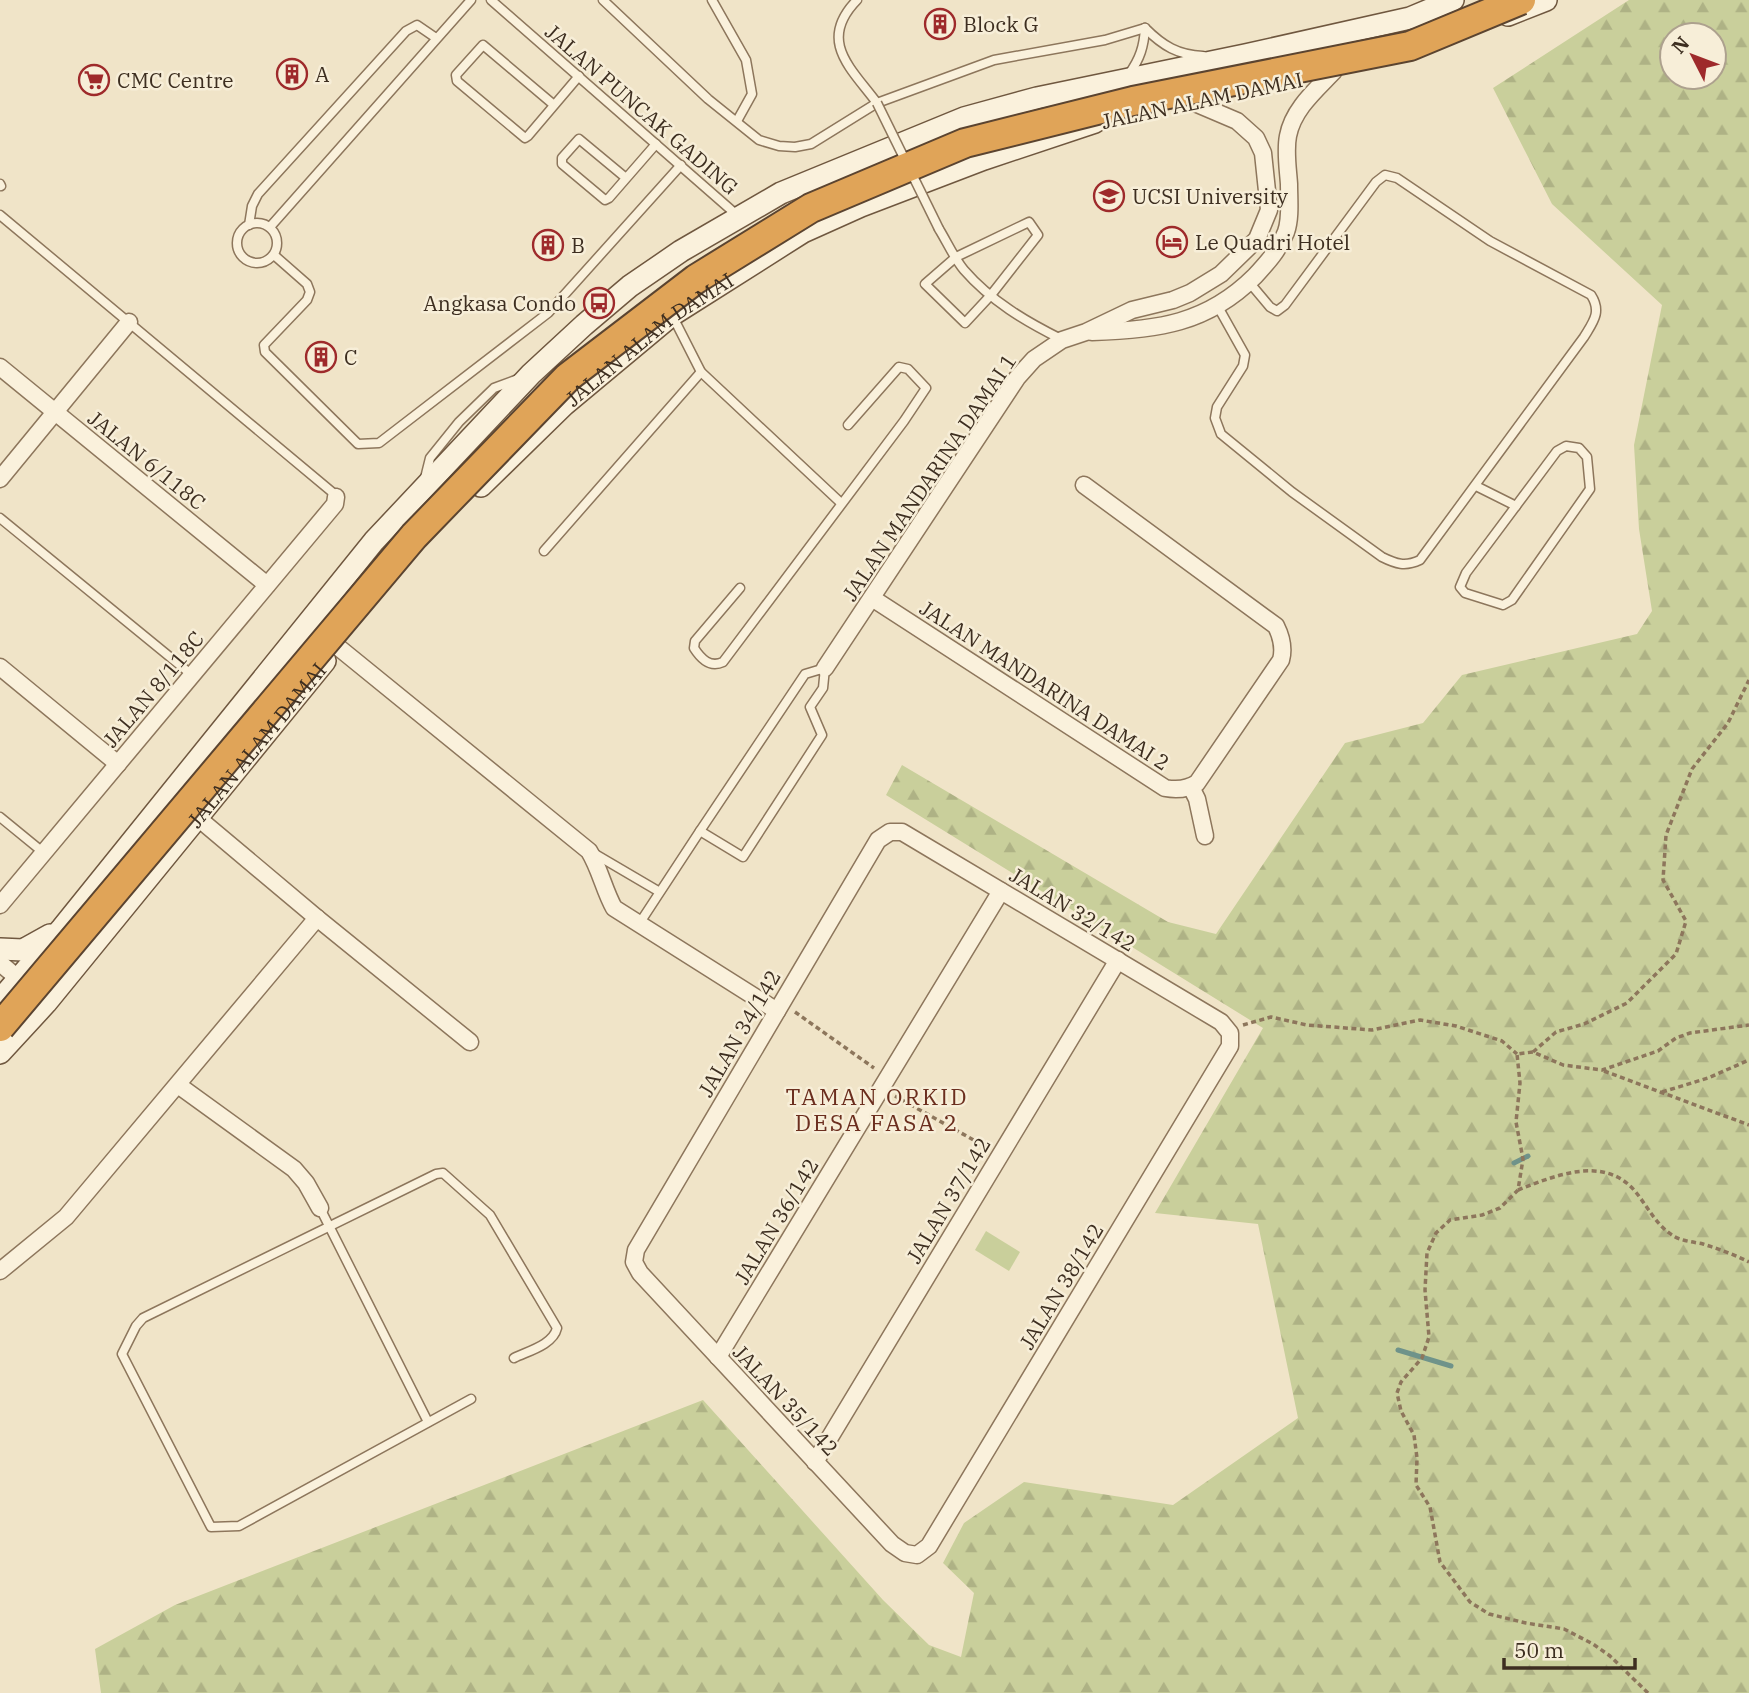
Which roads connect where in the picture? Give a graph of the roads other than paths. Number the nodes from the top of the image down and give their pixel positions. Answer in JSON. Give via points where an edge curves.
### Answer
{"nodes":[{"id":1,"x":471,"y":0,"type":"edge"},
{"id":2,"x":491,"y":0,"type":"edge"},
{"id":3,"x":603,"y":0,"type":"edge"},
{"id":4,"x":712,"y":0,"type":"edge"},
{"id":5,"x":857,"y":0,"type":"edge"},
{"id":6,"x":1453,"y":0,"type":"edge"},
{"id":7,"x":1507,"y":0,"type":"edge"},
{"id":8,"x":1521,"y":0,"type":"edge"},
{"id":9,"x":1546,"y":0,"type":"edge"},
{"id":10,"x":1145,"y":28,"type":"junction"},
{"id":11,"x":436,"y":38,"type":"junction"},
{"id":12,"x":1245,"y":55,"type":"junction"},
{"id":13,"x":1334,"y":71,"type":"junction"},
{"id":14,"x":579,"y":76,"type":"junction"},
{"id":15,"x":1123,"y":81,"type":"junction"},
{"id":16,"x":1189,"y":101,"type":"junction"},
{"id":17,"x":877,"y":103,"type":"junction"},
{"id":18,"x":554,"y":106,"type":"junction"},
{"id":19,"x":737,"y":121,"type":"junction"},
{"id":20,"x":656,"y":144,"type":"junction"},
{"id":21,"x":681,"y":165,"type":"junction"},
{"id":22,"x":626,"y":178,"type":"junction"},
{"id":23,"x":0,"y":215,"type":"edge"},
{"id":24,"x":738,"y":216,"type":"junction"},
{"id":25,"x":249,"y":225,"type":"junction"},
{"id":26,"x":270,"y":227,"type":"junction"},
{"id":27,"x":274,"y":255,"type":"junction"},
{"id":28,"x":956,"y":257,"type":"junction"},
{"id":29,"x":1234,"y":263,"type":"junction"},
{"id":30,"x":1249,"y":282,"type":"junction"},
{"id":31,"x":1206,"y":284,"type":"junction"},
{"id":32,"x":991,"y":295,"type":"junction"},
{"id":33,"x":1217,"y":305,"type":"junction"},
{"id":34,"x":672,"y":315,"type":"junction"},
{"id":35,"x":129,"y":323,"type":"junction"},
{"id":36,"x":1086,"y":332,"type":"junction"},
{"id":37,"x":1062,"y":340,"type":"junction"},
{"id":38,"x":0,"y":367,"type":"edge"},
{"id":39,"x":701,"y":372,"type":"junction"},
{"id":40,"x":55,"y":412,"type":"junction"},
{"id":41,"x":848,"y":425,"type":"dead end"},
{"id":42,"x":0,"y":479,"type":"edge"},
{"id":43,"x":1084,"y":485,"type":"dead end"},
{"id":44,"x":1476,"y":486,"type":"junction"},
{"id":45,"x":336,"y":498,"type":"joint"},
{"id":46,"x":841,"y":503,"type":"junction"},
{"id":47,"x":1516,"y":506,"type":"junction"},
{"id":48,"x":0,"y":518,"type":"edge"},
{"id":49,"x":544,"y":551,"type":"dead end"},
{"id":50,"x":267,"y":585,"type":"junction"},
{"id":51,"x":740,"y":588,"type":"dead end"},
{"id":52,"x":873,"y":598,"type":"junction"},
{"id":53,"x":308,"y":623,"type":"junction"},
{"id":54,"x":337,"y":647,"type":"junction"},
{"id":55,"x":0,"y":667,"type":"edge"},
{"id":56,"x":824,"y":668,"type":"junction"},
{"id":57,"x":192,"y":675,"type":"junction"},
{"id":58,"x":118,"y":764,"type":"junction"},
{"id":59,"x":1191,"y":787,"type":"junction"},
{"id":60,"x":0,"y":817,"type":"edge"},
{"id":61,"x":198,"y":818,"type":"junction"},
{"id":62,"x":699,"y":831,"type":"junction"},
{"id":63,"x":890,"y":832,"type":"joint"},
{"id":64,"x":1205,"y":836,"type":"dead end"},
{"id":65,"x":589,"y":851,"type":"junction"},
{"id":66,"x":44,"y":853,"type":"junction"},
{"id":67,"x":659,"y":891,"type":"junction"},
{"id":68,"x":1001,"y":891,"type":"junction"},
{"id":69,"x":0,"y":905,"type":"edge"},
{"id":70,"x":317,"y":918,"type":"junction"},
{"id":71,"x":639,"y":924,"type":"junction"},
{"id":72,"x":62,"y":928,"type":"junction"},
{"id":73,"x":0,"y":949,"type":"edge"},
{"id":74,"x":1118,"y":960,"type":"junction"},
{"id":75,"x":0,"y":963,"type":"edge"},
{"id":76,"x":19,"y":979,"type":"junction"},
{"id":77,"x":0,"y":1000,"type":"edge"},
{"id":78,"x":46,"y":1003,"type":"junction"},
{"id":79,"x":779,"y":1007,"type":"junction"},
{"id":80,"x":0,"y":1009,"type":"edge"},
{"id":81,"x":0,"y":1027,"type":"edge"},
{"id":82,"x":1230,"y":1033,"type":"joint"},
{"id":83,"x":470,"y":1042,"type":"dead end"},
{"id":84,"x":0,"y":1052,"type":"edge"},
{"id":85,"x":178,"y":1085,"type":"junction"},
{"id":86,"x":320,"y":1208,"type":"joint"},
{"id":87,"x":329,"y":1227,"type":"junction"},
{"id":88,"x":635,"y":1262,"type":"joint"},
{"id":89,"x":0,"y":1271,"type":"edge"},
{"id":90,"x":718,"y":1357,"type":"junction"},
{"id":91,"x":514,"y":1359,"type":"dead end"},
{"id":92,"x":471,"y":1399,"type":"dead end"},
{"id":93,"x":428,"y":1422,"type":"junction"},
{"id":94,"x":815,"y":1462,"type":"junction"},
{"id":95,"x":917,"y":1555,"type":"joint"}],
"edges":[{"from":1,"to":11,"type":"lane"},
{"from":2,"to":14,"type":"lane","name":"JALAN PUNCAK GADING"},
{"from":3,"to":19,"type":"lane"},
{"from":4,"to":19,"type":"lane","via":[[746,60],[752,94]]},
{"from":5,"to":17,"type":"lane","via":[[839,28],[837,40],[841,54]]},
{"from":6,"to":12,"type":"main road","name":"JALAN ALAM DAMAI","via":[[1410,18]]},
{"from":7,"to":80,"type":"highway","bridge":true,"via":[[1407,41],[962,136],[806,203],[692,275],[564,374],[410,530]]},
{"from":8,"to":81,"type":"highway","bridge":true,"via":[[1410,46],[1133,101],[965,142],[811,208],[696,279],[568,377],[414,536]]},
{"from":9,"to":13,"type":"main road","name":"JALAN ALAM DAMAI","via":[[1399,57]]},
{"from":10,"to":12,"type":"lane","via":[[1176,52]]},
{"from":10,"to":15,"type":"lane","via":[[1138,61]]},
{"from":10,"to":17,"type":"lane","via":[[994,60]]},
{"from":11,"to":25,"type":"lane","via":[[417,25],[406,31],[258,194]]},
{"from":11,"to":26,"type":"lane"},
{"from":12,"to":15,"type":"main road","name":"JALAN ALAM DAMAI"},
{"from":13,"to":16,"type":"main road","name":"JALAN ALAM DAMAI"},
{"from":13,"to":30,"type":"street","name":"JALAN MANDARINA DAMAI 1","via":[[1294,117],[1287,138],[1286,232],[1272,258]]},
{"from":14,"to":18,"type":"lane"},
{"from":14,"to":20,"type":"lane","name":"JALAN PUNCAK GADING"},
{"from":15,"to":24,"type":"main road","name":"JALAN ALAM DAMAI","via":[[964,118],[780,193]]},
{"from":16,"to":29,"type":"street","name":"JALAN MANDARINA DAMAI 1","via":[[1237,121],[1256,138],[1263,153],[1269,211],[1257,239]]},
{"from":16,"to":34,"type":"main road","name":"JALAN ALAM DAMAI","via":[[1089,124],[861,206],[803,232]]},
{"from":17,"to":19,"type":"lane","via":[[811,144],[795,147],[759,140]]},
{"from":17,"to":28,"type":"lane","bridge":true},
{"from":18,"to":18,"type":"lane","via":[[483,45],[457,75],[457,81],[525,138]]},
{"from":20,"to":21,"type":"lane","name":"JALAN PUNCAK GADING"},
{"from":20,"to":22,"type":"lane"},
{"from":21,"to":24,"type":"lane","name":"JALAN PUNCAK GADING"},
{"from":21,"to":27,"type":"lane","via":[[542,319],[379,443],[358,444],[265,352],[264,345],[310,292]]},
{"from":22,"to":22,"type":"lane","via":[[605,200],[562,164],[562,158],[579,139]]},
{"from":23,"to":35,"type":"lane"},
{"from":24,"to":53,"type":"main road","name":"JALAN ALAM DAMAI","via":[[630,286],[531,374],[374,541]]},
{"from":25,"to":26,"type":"lane"},
{"from":25,"to":27,"type":"lane","via":[[239,234],[240,254],[257,264]]},
{"from":26,"to":27,"type":"lane","via":[[276,237]]},
{"from":28,"to":32,"type":"lane"},
{"from":28,"to":32,"type":"lane","via":[[925,284],[965,323]]},
{"from":28,"to":32,"type":"lane","via":[[1029,222],[1038,235]]},
{"from":29,"to":30,"type":"street"},
{"from":29,"to":31,"type":"street","name":"JALAN MANDARINA DAMAI 1"},
{"from":30,"to":33,"type":"street","name":"JALAN MANDARINA DAMAI 1"},
{"from":30,"to":44,"type":"lane","via":[[1270,307],[1277,311],[1285,305],[1385,175],[1397,178],[1499,246],[1591,295],[1597,315],[1584,337]]},
{"from":31,"to":33,"type":"street"},
{"from":31,"to":36,"type":"street","name":"JALAN MANDARINA DAMAI 1"},
{"from":32,"to":37,"type":"lane","via":[[1023,320]]},
{"from":33,"to":36,"type":"street","name":"JALAN MANDARINA DAMAI 1","via":[[1180,323],[1141,331]]},
{"from":33,"to":44,"type":"lane","via":[[1245,355],[1217,407],[1215,418],[1222,434],[1382,557],[1408,565],[1420,561]]},
{"from":34,"to":39,"type":"lane"},
{"from":34,"to":54,"type":"main road","name":"JALAN ALAM DAMAI","via":[[564,405],[423,543]]},
{"from":35,"to":40,"type":"street"},
{"from":35,"to":45,"type":"lane"},
{"from":36,"to":37,"type":"street","name":"JALAN MANDARINA DAMAI 1"},
{"from":37,"to":52,"type":"street","name":"JALAN MANDARINA DAMAI 1","via":[[1034,359],[1017,378]]},
{"from":38,"to":40,"type":"street","name":"JALAN 6/118C"},
{"from":39,"to":46,"type":"lane"},
{"from":39,"to":49,"type":"lane"},
{"from":40,"to":42,"type":"street"},
{"from":40,"to":50,"type":"street","name":"JALAN 6/118C"},
{"from":41,"to":46,"type":"lane","via":[[898,368],[908,369],[926,388]]},
{"from":43,"to":59,"type":"street","via":[[1276,626],[1279,633],[1281,660]]},
{"from":44,"to":47,"type":"lane"},
{"from":45,"to":50,"type":"street","name":"JALAN 8/118C"},
{"from":46,"to":51,"type":"lane","via":[[723,662],[709,664],[694,648],[695,641]]},
{"from":47,"to":47,"type":"lane","via":[[1557,451],[1566,446],[1578,448],[1587,457],[1590,489],[1512,600],[1503,605],[1465,593],[1460,587],[1466,573]]},
{"from":48,"to":57,"type":"lane"},
{"from":50,"to":57,"type":"street","name":"JALAN 8/118C"},
{"from":52,"to":56,"type":"street","name":"JALAN MANDARINA DAMAI 1"},
{"from":52,"to":59,"type":"street","name":"JALAN MANDARINA DAMAI 2","via":[[1165,788]]},
{"from":53,"to":54,"type":"street"},
{"from":53,"to":72,"type":"main road","name":"JALAN ALAM DAMAI"},
{"from":54,"to":61,"type":"main road","name":"JALAN ALAM DAMAI"},
{"from":54,"to":65,"type":"street"},
{"from":55,"to":58,"type":"street"},
{"from":56,"to":62,"type":"lane","via":[[805,674]]},
{"from":56,"to":62,"type":"lane","via":[[823,688],[810,707],[822,735],[743,857]]},
{"from":57,"to":58,"type":"street","name":"JALAN 8/118C"},
{"from":58,"to":66,"type":"street","name":"JALAN 8/118C"},
{"from":59,"to":64,"type":"street"},
{"from":60,"to":66,"type":"lane"},
{"from":61,"to":70,"type":"street"},
{"from":61,"to":78,"type":"main road","name":"JALAN ALAM DAMAI"},
{"from":62,"to":67,"type":"lane"},
{"from":63,"to":68,"type":"street","name":"JALAN 32/142","via":[[902,832]]},
{"from":63,"to":79,"type":"street","name":"JALAN 34/142","via":[[878,840]]},
{"from":65,"to":67,"type":"lane"},
{"from":65,"to":71,"type":"street","via":[[614,908]]},
{"from":66,"to":69,"type":"street","name":"JALAN 8/118C"},
{"from":67,"to":71,"type":"lane"},
{"from":68,"to":74,"type":"street","name":"JALAN 32/142"},
{"from":68,"to":90,"type":"street","name":"JALAN 36/142"},
{"from":70,"to":83,"type":"street"},
{"from":70,"to":85,"type":"street"},
{"from":71,"to":79,"type":"street"},
{"from":72,"to":73,"type":"main road","via":[[23,950]]},
{"from":72,"to":76,"type":"main road","name":"JALAN ALAM DAMAI"},
{"from":74,"to":82,"type":"street","name":"JALAN 32/142","via":[[1221,1021]]},
{"from":74,"to":94,"type":"street","name":"JALAN 37/142"},
{"from":75,"to":76,"type":"street"},
{"from":76,"to":77,"type":"main road","name":"JALAN ALAM DAMAI"},
{"from":76,"to":78,"type":"street"},
{"from":78,"to":84,"type":"main road","name":"JALAN ALAM DAMAI"},
{"from":79,"to":88,"type":"street","name":"JALAN 34/142","via":[[636,1250]]},
{"from":82,"to":95,"type":"street","name":"JALAN 38/142","via":[[1230,1046],[929,1546]]},
{"from":85,"to":86,"type":"street","via":[[294,1169]]},
{"from":85,"to":89,"type":"street","via":[[66,1217]]},
{"from":86,"to":87,"type":"lane"},
{"from":87,"to":91,"type":"lane","via":[[436,1174],[449,1176],[490,1214],[557,1328],[550,1340]]},
{"from":87,"to":93,"type":"lane"},
{"from":87,"to":93,"type":"lane","via":[[143,1318],[122,1354],[211,1527],[239,1526]]},
{"from":88,"to":90,"type":"street","name":"JALAN 35/142"},
{"from":90,"to":94,"type":"street","name":"JALAN 35/142"},
{"from":92,"to":93,"type":"lane"},
{"from":94,"to":95,"type":"street","name":"JALAN 35/142","via":[[892,1544]]}]}
